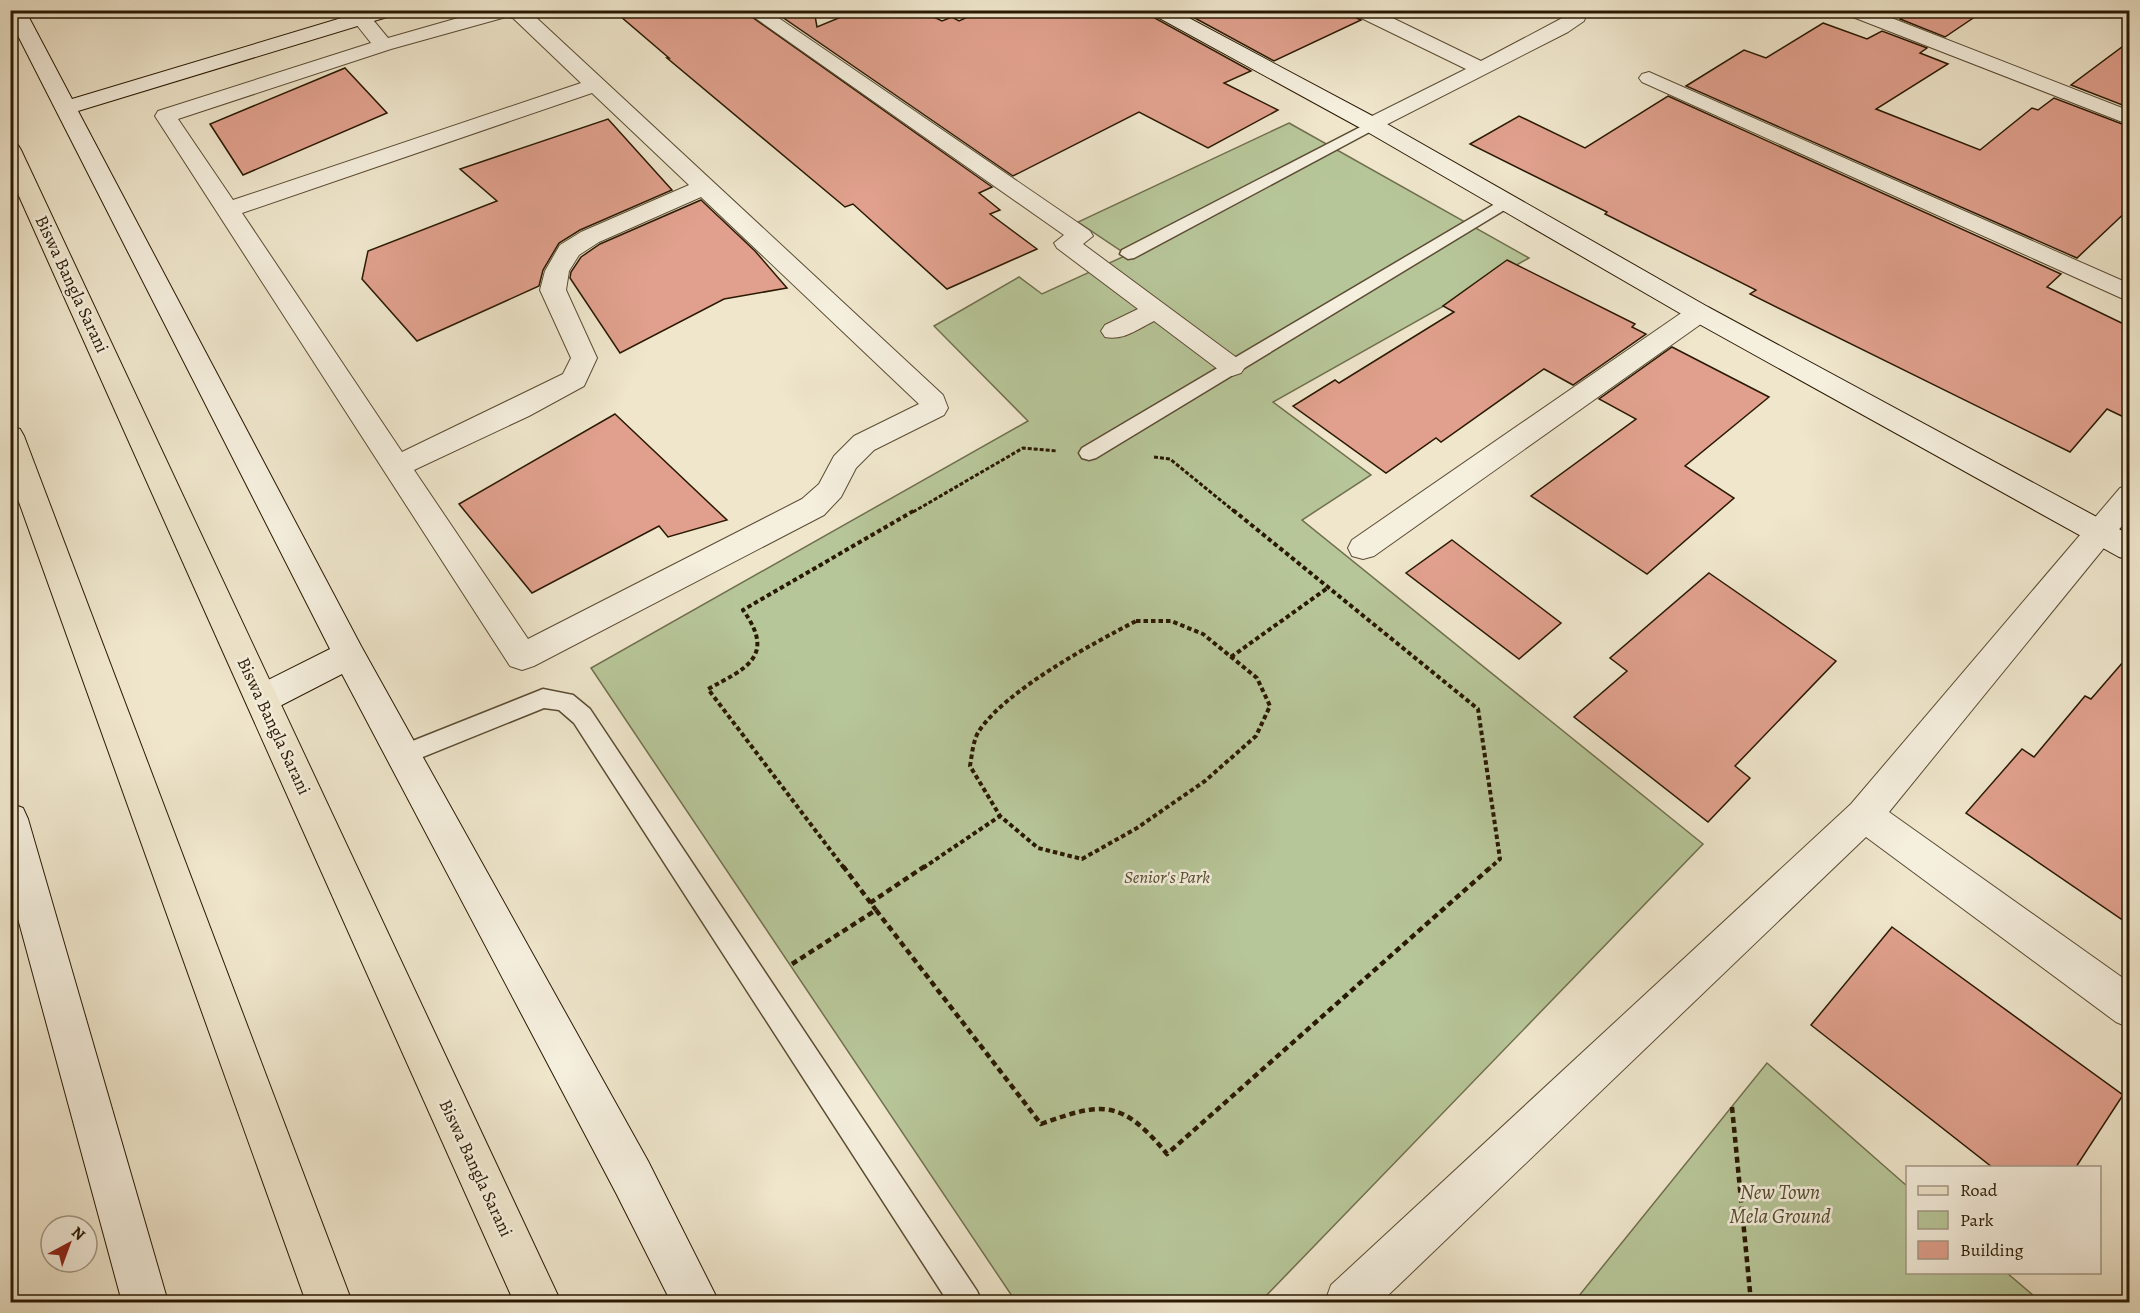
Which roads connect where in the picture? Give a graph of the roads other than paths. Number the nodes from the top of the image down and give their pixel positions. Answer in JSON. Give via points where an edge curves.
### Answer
{"nodes":[{"id":1,"x":15,"y":10,"type":"edge"},
{"id":2,"x":390,"y":10,"type":"edge"},
{"id":3,"x":753,"y":10,"type":"edge"},
{"id":4,"x":1159,"y":10,"type":"edge"},
{"id":5,"x":1360,"y":10,"type":"edge"},
{"id":6,"x":1578,"y":10,"type":"edge"},
{"id":7,"x":1852,"y":10,"type":"edge"},
{"id":8,"x":362,"y":19,"type":"junction"},
{"id":9,"x":384,"y":45,"type":"junction"},
{"id":10,"x":1482,"y":69,"type":"junction"},
{"id":11,"x":1649,"y":78,"type":"dead end"},
{"id":12,"x":596,"y":85,"type":"junction"},
{"id":13,"x":66,"y":108,"type":"junction"},
{"id":14,"x":2130,"y":119,"type":"edge"},
{"id":15,"x":1372,"y":124,"type":"junction"},
{"id":16,"x":10,"y":150,"type":"edge"},
{"id":17,"x":704,"y":187,"type":"junction"},
{"id":18,"x":1505,"y":203,"type":"junction"},
{"id":19,"x":227,"y":210,"type":"junction"},
{"id":20,"x":1128,"y":254,"type":"dead end"},
{"id":21,"x":2130,"y":294,"type":"edge"},
{"id":22,"x":1156,"y":310,"type":"junction"},
{"id":23,"x":1699,"y":313,"type":"junction"},
{"id":24,"x":1114,"y":331,"type":"dead end"},
{"id":25,"x":1232,"y":367,"type":"junction"},
{"id":26,"x":10,"y":436,"type":"edge"},
{"id":27,"x":1089,"y":453,"type":"road end"},
{"id":28,"x":396,"y":467,"type":"junction"},
{"id":29,"x":2130,"y":495,"type":"edge"},
{"id":30,"x":2114,"y":540,"type":"edge"},
{"id":31,"x":1363,"y":548,"type":"dead end"},
{"id":32,"x":349,"y":655,"type":"junction"},
{"id":33,"x":262,"y":699,"type":"junction"},
{"id":34,"x":403,"y":755,"type":"junction"},
{"id":35,"x":1864,"y":815,"type":"junction"},
{"id":36,"x":10,"y":819,"type":"edge"},
{"id":37,"x":2130,"y":1008,"type":"edge"},
{"id":38,"x":145,"y":1302,"type":"edge"},
{"id":39,"x":329,"y":1302,"type":"edge"},
{"id":40,"x":538,"y":1302,"type":"edge"},
{"id":41,"x":696,"y":1302,"type":"edge"},
{"id":42,"x":966,"y":1302,"type":"edge"},
{"id":43,"x":1348,"y":1302,"type":"edge"}],
"edges":[{"from":1,"to":13,"type":"street"},
{"from":2,"to":8,"type":"street"},
{"from":3,"to":22,"type":"street","via":[[1082,236],[1066,243]]},
{"from":4,"to":15,"type":"street"},
{"from":5,"to":10,"type":"street"},
{"from":6,"to":10,"type":"street","via":[[1577,17],[1561,28]]},
{"from":7,"to":14,"type":"street"},
{"from":8,"to":9,"type":"street"},
{"from":8,"to":13,"type":"street"},
{"from":9,"to":12,"type":"street","via":[[514,11]]},
{"from":9,"to":19,"type":"street","via":[[166,116]]},
{"from":10,"to":15,"type":"street"},
{"from":11,"to":21,"type":"street"},
{"from":12,"to":17,"type":"street"},
{"from":12,"to":19,"type":"street"},
{"from":13,"to":32,"type":"street"},
{"from":15,"to":18,"type":"street"},
{"from":15,"to":20,"type":"lane"},
{"from":16,"to":33,"type":"main road","name":"Biswa Bangla Sarani"},
{"from":17,"to":28,"type":"street","via":[[569,250],[557,271],[553,290],[584,358],[574,380]]},
{"from":17,"to":28,"type":"street","via":[[933,402],[934,408],[864,444],[843,463],[831,490],[813,507],[522,657]]},
{"from":18,"to":23,"type":"street"},
{"from":18,"to":25,"type":"lane"},
{"from":19,"to":28,"type":"street"},
{"from":22,"to":24,"type":"street"},
{"from":22,"to":25,"type":"street"},
{"from":23,"to":30,"type":"street"},
{"from":23,"to":31,"type":"street"},
{"from":25,"to":27,"type":"lane"},
{"from":26,"to":39,"type":"main road"},
{"from":29,"to":30,"type":"street"},
{"from":30,"to":35,"type":"street"},
{"from":32,"to":33,"type":"street"},
{"from":32,"to":34,"type":"street"},
{"from":33,"to":40,"type":"main road","name":"Biswa Bangla Sarani"},
{"from":34,"to":41,"type":"street"},
{"from":34,"to":42,"type":"lane","via":[[543,698],[566,702],[582,716]]},
{"from":35,"to":37,"type":"street"},
{"from":35,"to":43,"type":"street"},
{"from":36,"to":38,"type":"street"}]}
